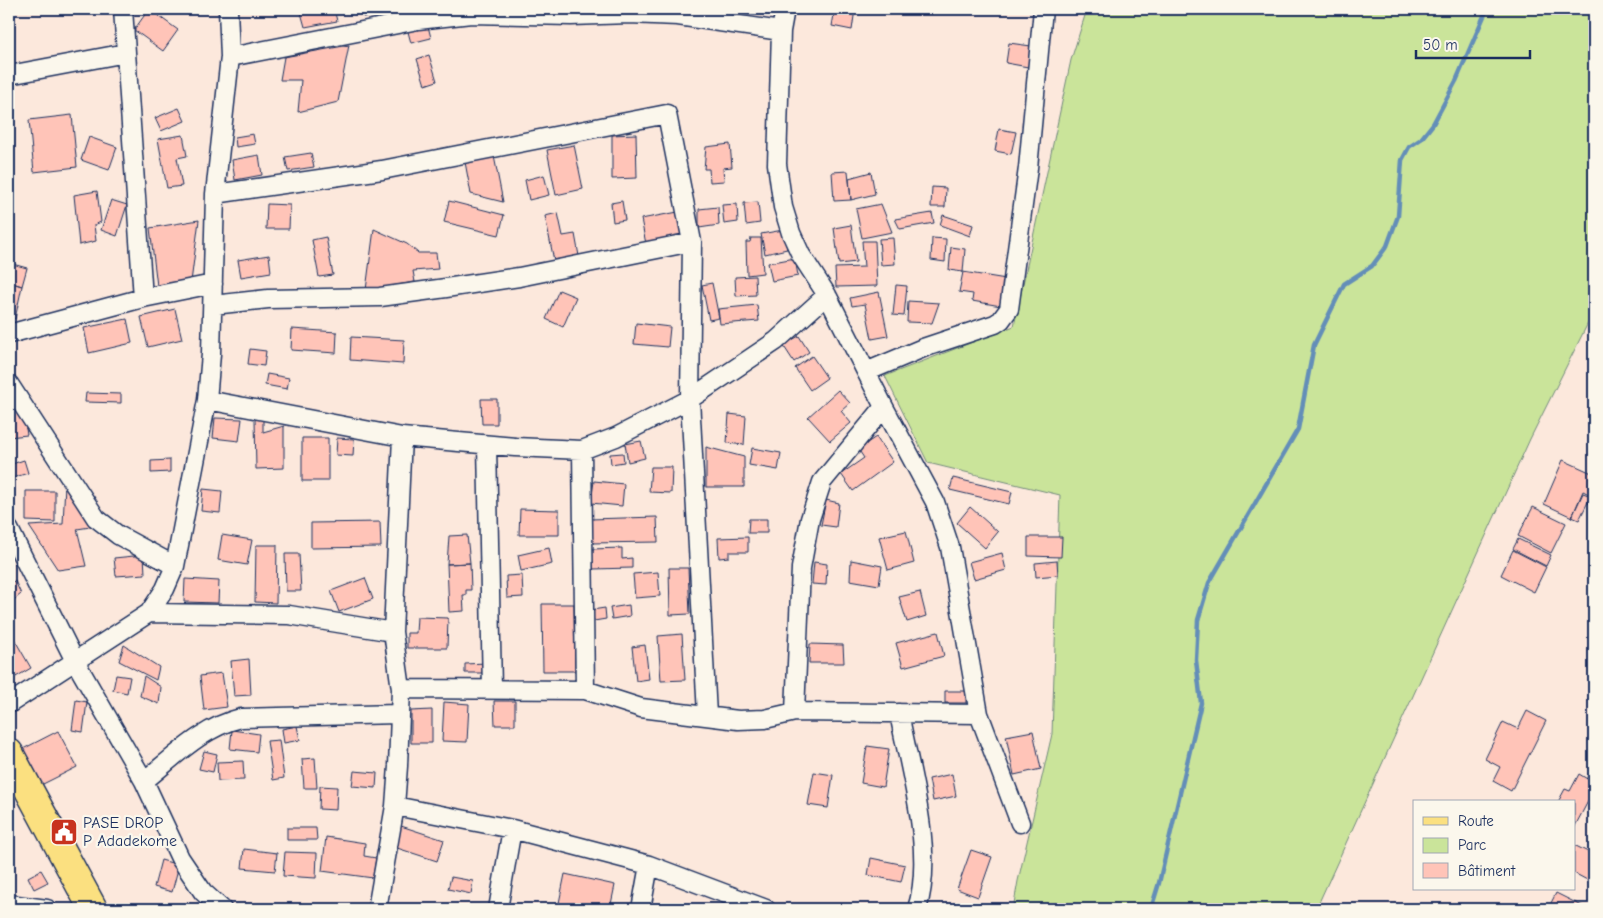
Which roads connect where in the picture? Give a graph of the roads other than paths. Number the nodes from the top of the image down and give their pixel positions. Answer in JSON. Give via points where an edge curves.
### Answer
{"nodes":[{"id":1,"x":123,"y":9,"type":"edge"},
{"id":2,"x":228,"y":9,"type":"edge"},
{"id":3,"x":785,"y":9,"type":"edge"},
{"id":4,"x":1043,"y":9,"type":"edge"},
{"id":5,"x":781,"y":31,"type":"junction"},
{"id":6,"x":126,"y":53,"type":"junction"},
{"id":7,"x":230,"y":57,"type":"junction"},
{"id":8,"x":9,"y":75,"type":"edge"},
{"id":9,"x":215,"y":194,"type":"junction"},
{"id":10,"x":692,"y":242,"type":"junction"},
{"id":11,"x":213,"y":284,"type":"junction"},
{"id":12,"x":827,"y":295,"type":"junction"},
{"id":13,"x":144,"y":298,"type":"junction"},
{"id":14,"x":213,"y":305,"type":"junction"},
{"id":15,"x":9,"y":334,"type":"edge"},
{"id":16,"x":866,"y":372,"type":"junction"},
{"id":17,"x":9,"y":384,"type":"edge"},
{"id":18,"x":690,"y":399,"type":"junction"},
{"id":19,"x":207,"y":400,"type":"junction"},
{"id":20,"x":884,"y":407,"type":"junction"},
{"id":21,"x":402,"y":437,"type":"junction"},
{"id":22,"x":487,"y":445,"type":"junction"},
{"id":23,"x":582,"y":450,"type":"junction"},
{"id":24,"x":9,"y":529,"type":"edge"},
{"id":25,"x":174,"y":566,"type":"junction"},
{"id":26,"x":149,"y":612,"type":"junction"},
{"id":27,"x":393,"y":632,"type":"junction"},
{"id":28,"x":75,"y":661,"type":"junction"},
{"id":29,"x":400,"y":689,"type":"junction"},
{"id":30,"x":492,"y":689,"type":"junction"},
{"id":31,"x":584,"y":690,"type":"junction"},
{"id":32,"x":9,"y":704,"type":"edge"},
{"id":33,"x":795,"y":712,"type":"junction"},
{"id":34,"x":899,"y":713,"type":"junction"},
{"id":35,"x":398,"y":714,"type":"junction"},
{"id":36,"x":979,"y":714,"type":"junction"},
{"id":37,"x":707,"y":715,"type":"junction"},
{"id":38,"x":9,"y":753,"type":"edge"},
{"id":39,"x":144,"y":781,"type":"junction"},
{"id":40,"x":9,"y":784,"type":"edge"},
{"id":41,"x":395,"y":806,"type":"junction"},
{"id":42,"x":1020,"y":823,"type":"dead end"},
{"id":43,"x":512,"y":829,"type":"junction"},
{"id":44,"x":649,"y":865,"type":"junction"},
{"id":45,"x":9,"y":904,"type":"edge"},
{"id":46,"x":47,"y":909,"type":"edge"},
{"id":47,"x":74,"y":909,"type":"edge"},
{"id":48,"x":92,"y":909,"type":"edge"},
{"id":49,"x":222,"y":909,"type":"edge"},
{"id":50,"x":376,"y":909,"type":"edge"},
{"id":51,"x":498,"y":909,"type":"edge"},
{"id":52,"x":641,"y":909,"type":"edge"},
{"id":53,"x":766,"y":909,"type":"edge"},
{"id":54,"x":917,"y":909,"type":"edge"}],
"edges":[{"from":1,"to":6,"type":"street"},
{"from":2,"to":7,"type":"street"},
{"from":3,"to":5,"type":"street"},
{"from":4,"to":16,"type":"street","via":[[1028,168],[1009,309],[995,324],[922,348]]},
{"from":5,"to":7,"type":"street","via":[[678,16],[471,14],[418,20]]},
{"from":5,"to":12,"type":"street","via":[[778,164],[784,207],[801,255]]},
{"from":6,"to":8,"type":"street"},
{"from":6,"to":13,"type":"street"},
{"from":7,"to":9,"type":"street"},
{"from":9,"to":10,"type":"street","via":[[382,170],[667,114]]},
{"from":9,"to":11,"type":"street"},
{"from":10,"to":14,"type":"street","via":[[519,277],[380,297],[268,299]]},
{"from":10,"to":18,"type":"street"},
{"from":11,"to":13,"type":"street"},
{"from":11,"to":14,"type":"street"},
{"from":12,"to":16,"type":"street"},
{"from":12,"to":18,"type":"street","via":[[776,341]]},
{"from":13,"to":15,"type":"street"},
{"from":14,"to":19,"type":"street"},
{"from":16,"to":20,"type":"street"},
{"from":17,"to":25,"type":"street","via":[[96,518],[118,535]]},
{"from":18,"to":23,"type":"street","via":[[616,437]]},
{"from":18,"to":37,"type":"street"},
{"from":19,"to":21,"type":"street"},
{"from":19,"to":25,"type":"street"},
{"from":20,"to":33,"type":"street","via":[[822,482],[810,518],[801,568]]},
{"from":20,"to":36,"type":"street","via":[[935,502],[950,547]]},
{"from":21,"to":22,"type":"street"},
{"from":21,"to":27,"type":"street"},
{"from":22,"to":23,"type":"street"},
{"from":22,"to":30,"type":"street"},
{"from":23,"to":31,"type":"street"},
{"from":24,"to":28,"type":"street"},
{"from":25,"to":26,"type":"street","via":[[165,589]]},
{"from":26,"to":27,"type":"street","via":[[289,615]]},
{"from":26,"to":28,"type":"street"},
{"from":27,"to":29,"type":"street"},
{"from":28,"to":32,"type":"street"},
{"from":28,"to":39,"type":"street"},
{"from":29,"to":30,"type":"street"},
{"from":29,"to":35,"type":"street"},
{"from":30,"to":31,"type":"street"},
{"from":31,"to":37,"type":"street","via":[[641,708]]},
{"from":33,"to":34,"type":"street"},
{"from":33,"to":37,"type":"street","via":[[738,720]]},
{"from":34,"to":36,"type":"street"},
{"from":34,"to":54,"type":"street","via":[[924,850],[922,893]]},
{"from":35,"to":39,"type":"street","via":[[241,718],[226,722],[199,737]]},
{"from":35,"to":41,"type":"street"},
{"from":36,"to":42,"type":"street"},
{"from":38,"to":48,"type":"main road"},
{"from":39,"to":49,"type":"street","via":[[180,858],[202,892]]},
{"from":40,"to":47,"type":"main road"},
{"from":41,"to":43,"type":"street"},
{"from":41,"to":50,"type":"street"},
{"from":43,"to":44,"type":"street"},
{"from":43,"to":51,"type":"street"},
{"from":44,"to":52,"type":"street"},
{"from":44,"to":53,"type":"street"},
{"from":45,"to":46,"type":"street"}]}
